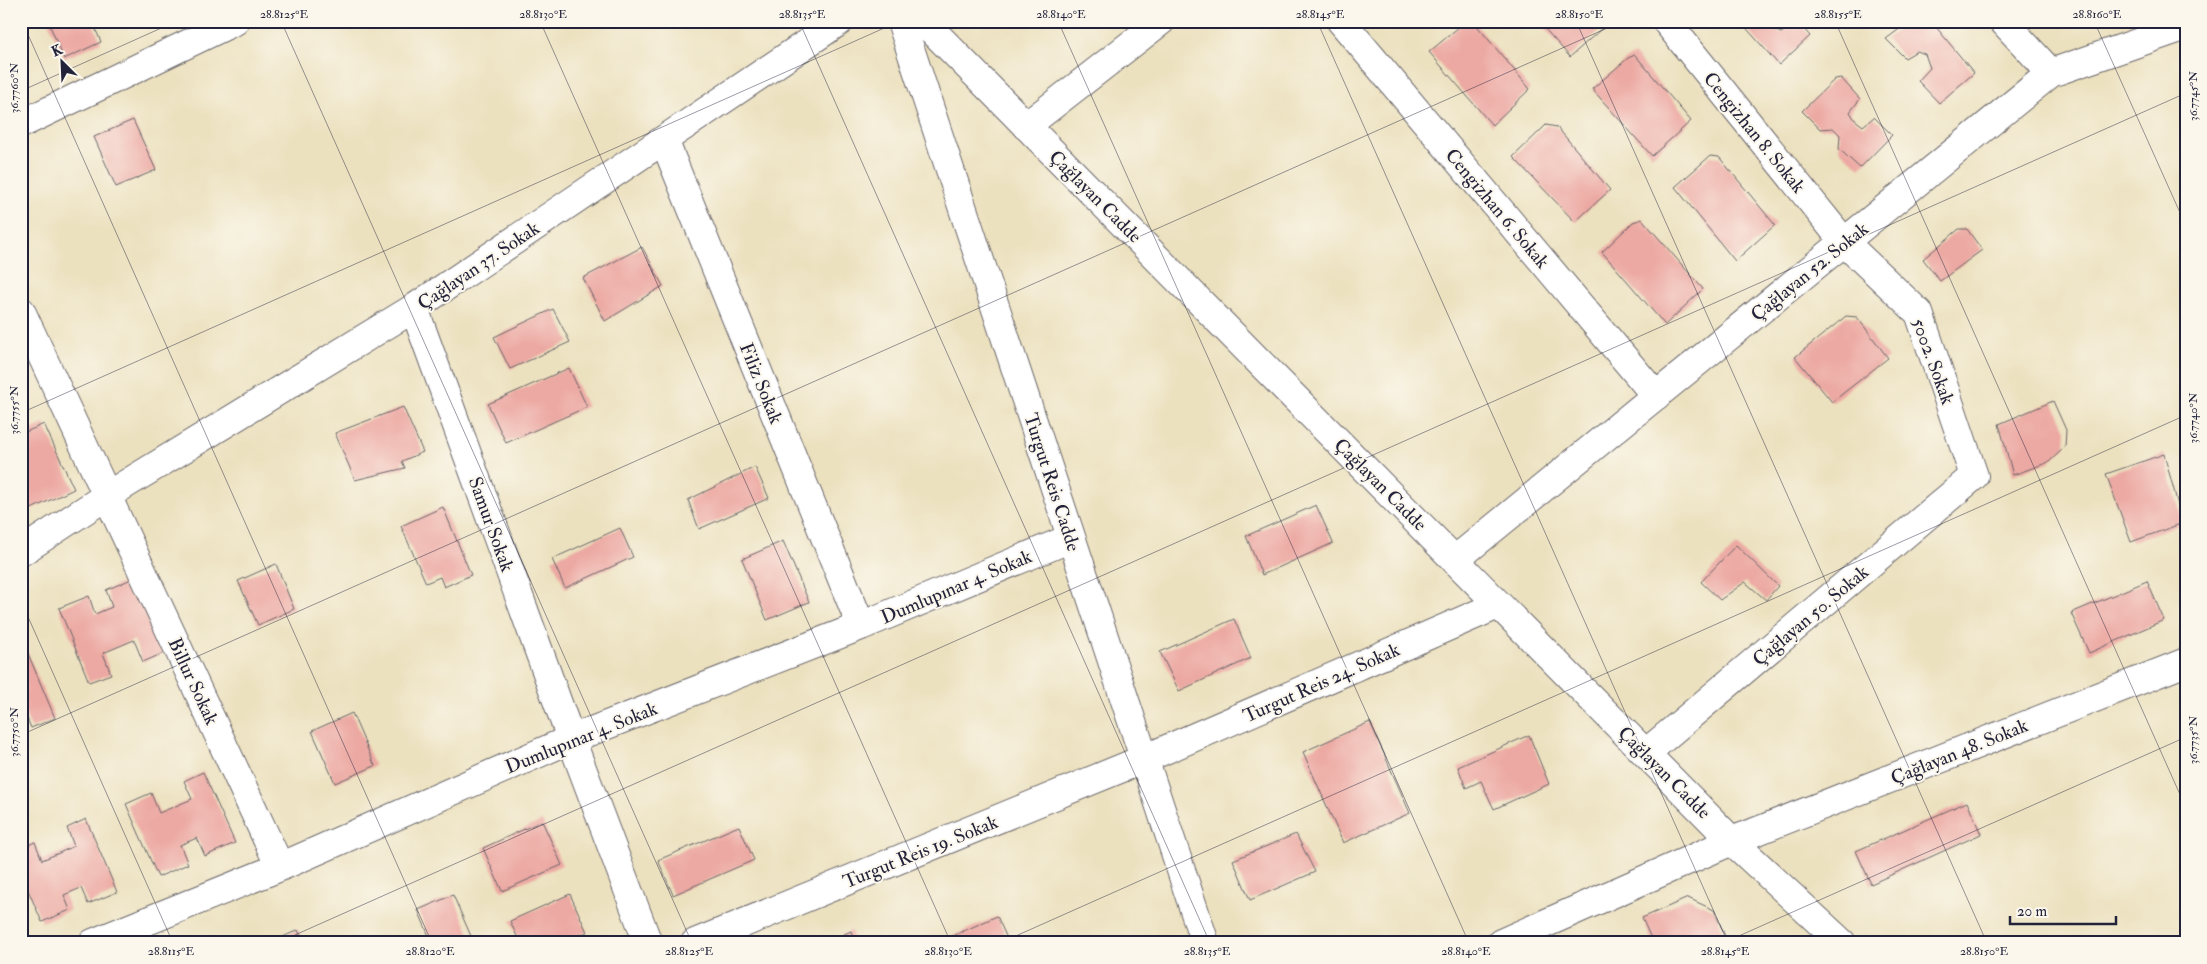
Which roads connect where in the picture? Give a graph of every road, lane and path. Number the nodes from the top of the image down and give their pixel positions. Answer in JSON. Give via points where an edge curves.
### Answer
{"nodes":[{"id":1,"x":235,"y":21,"type":"edge"},
{"id":2,"x":840,"y":21,"type":"edge"},
{"id":3,"x":901,"y":21,"type":"edge"},
{"id":4,"x":923,"y":21,"type":"edge"},
{"id":5,"x":1161,"y":21,"type":"edge"},
{"id":6,"x":1341,"y":21,"type":"edge"},
{"id":7,"x":1666,"y":21,"type":"edge"},
{"id":8,"x":2002,"y":21,"type":"edge"},
{"id":9,"x":2186,"y":26,"type":"edge"},
{"id":10,"x":2051,"y":74,"type":"junction"},
{"id":11,"x":22,"y":120,"type":"edge"},
{"id":12,"x":1026,"y":126,"type":"junction"},
{"id":13,"x":664,"y":140,"type":"junction"},
{"id":14,"x":1844,"y":242,"type":"junction"},
{"id":15,"x":414,"y":308,"type":"junction"},
{"id":16,"x":21,"y":311,"type":"edge"},
{"id":17,"x":1656,"y":396,"type":"junction"},
{"id":18,"x":1974,"y":476,"type":"joint"},
{"id":19,"x":108,"y":495,"type":"junction"},
{"id":20,"x":1071,"y":538,"type":"junction"},
{"id":21,"x":21,"y":552,"type":"edge"},
{"id":22,"x":1456,"y":559,"type":"junction"},
{"id":23,"x":1498,"y":605,"type":"junction"},
{"id":24,"x":861,"y":626,"type":"junction"},
{"id":25,"x":2186,"y":662,"type":"edge"},
{"id":26,"x":571,"y":739,"type":"junction"},
{"id":27,"x":1646,"y":753,"type":"junction"},
{"id":28,"x":1144,"y":759,"type":"junction"},
{"id":29,"x":1732,"y":841,"type":"junction"},
{"id":30,"x":280,"y":867,"type":"junction"},
{"id":31,"x":93,"y":943,"type":"edge"},
{"id":32,"x":648,"y":943,"type":"edge"},
{"id":33,"x":695,"y":943,"type":"edge"},
{"id":34,"x":1205,"y":943,"type":"edge"},
{"id":35,"x":1501,"y":943,"type":"edge"},
{"id":36,"x":1842,"y":943,"type":"edge"}],
"edges":[{"from":1,"to":11,"type":"street"},
{"from":2,"to":13,"type":"street","name":"Çağlayan 37. Sokak"},
{"from":3,"to":20,"type":"street","name":"Turgut Reis Cadde"},
{"from":4,"to":12,"type":"street","name":"Çağlayan Cadde"},
{"from":5,"to":12,"type":"street"},
{"from":6,"to":17,"type":"street","name":"Cengizhan 6. Sokak"},
{"from":7,"to":14,"type":"street","name":"Cengizhan 8. Sokak"},
{"from":8,"to":10,"type":"street"},
{"from":9,"to":10,"type":"street","name":"Çağlayan 52. Sokak"},
{"from":10,"to":14,"type":"street","name":"Çağlayan 52. Sokak"},
{"from":12,"to":22,"type":"street","name":"Çağlayan Cadde"},
{"from":13,"to":15,"type":"street","name":"Çağlayan 37. Sokak"},
{"from":13,"to":24,"type":"street","name":"Filiz Sokak"},
{"from":14,"to":17,"type":"street","name":"Çağlayan 52. Sokak"},
{"from":14,"to":18,"type":"street","name":"5002. Sokak","via":[[1919,314]]},
{"from":15,"to":19,"type":"street","name":"Çağlayan 37. Sokak"},
{"from":15,"to":26,"type":"street","name":"Samur Sokak"},
{"from":16,"to":19,"type":"street","name":"Billur Sokak"},
{"from":17,"to":22,"type":"street","name":"Çağlayan 52. Sokak"},
{"from":18,"to":27,"type":"street","name":"Çağlayan 50. Sokak"},
{"from":19,"to":21,"type":"street","name":"Çağlayan 37. Sokak"},
{"from":19,"to":30,"type":"street","name":"Billur Sokak"},
{"from":20,"to":24,"type":"street","name":"Dumlupınar 4. Sokak"},
{"from":20,"to":28,"type":"street","name":"Turgut Reis Cadde"},
{"from":22,"to":23,"type":"street","name":"Çağlayan Cadde"},
{"from":23,"to":27,"type":"street","name":"Çağlayan Cadde"},
{"from":23,"to":28,"type":"street","name":"Turgut Reis 24. Sokak"},
{"from":24,"to":26,"type":"street","name":"Dumlupınar 4. Sokak"},
{"from":25,"to":29,"type":"street","name":"Çağlayan 48. Sokak"},
{"from":26,"to":30,"type":"street","name":"Dumlupınar 4. Sokak"},
{"from":26,"to":32,"type":"street","name":"Samur Sokak"},
{"from":27,"to":29,"type":"street","name":"Çağlayan Cadde"},
{"from":28,"to":33,"type":"street","name":"Turgut Reis 19. Sokak"},
{"from":28,"to":34,"type":"street","name":"Turgut Reis Cadde"},
{"from":29,"to":35,"type":"street","name":"Çağlayan 48. Sokak"},
{"from":29,"to":36,"type":"street","name":"Çağlayan Cadde"},
{"from":30,"to":31,"type":"street","name":"Dumlupınar 4. Sokak"}]}
